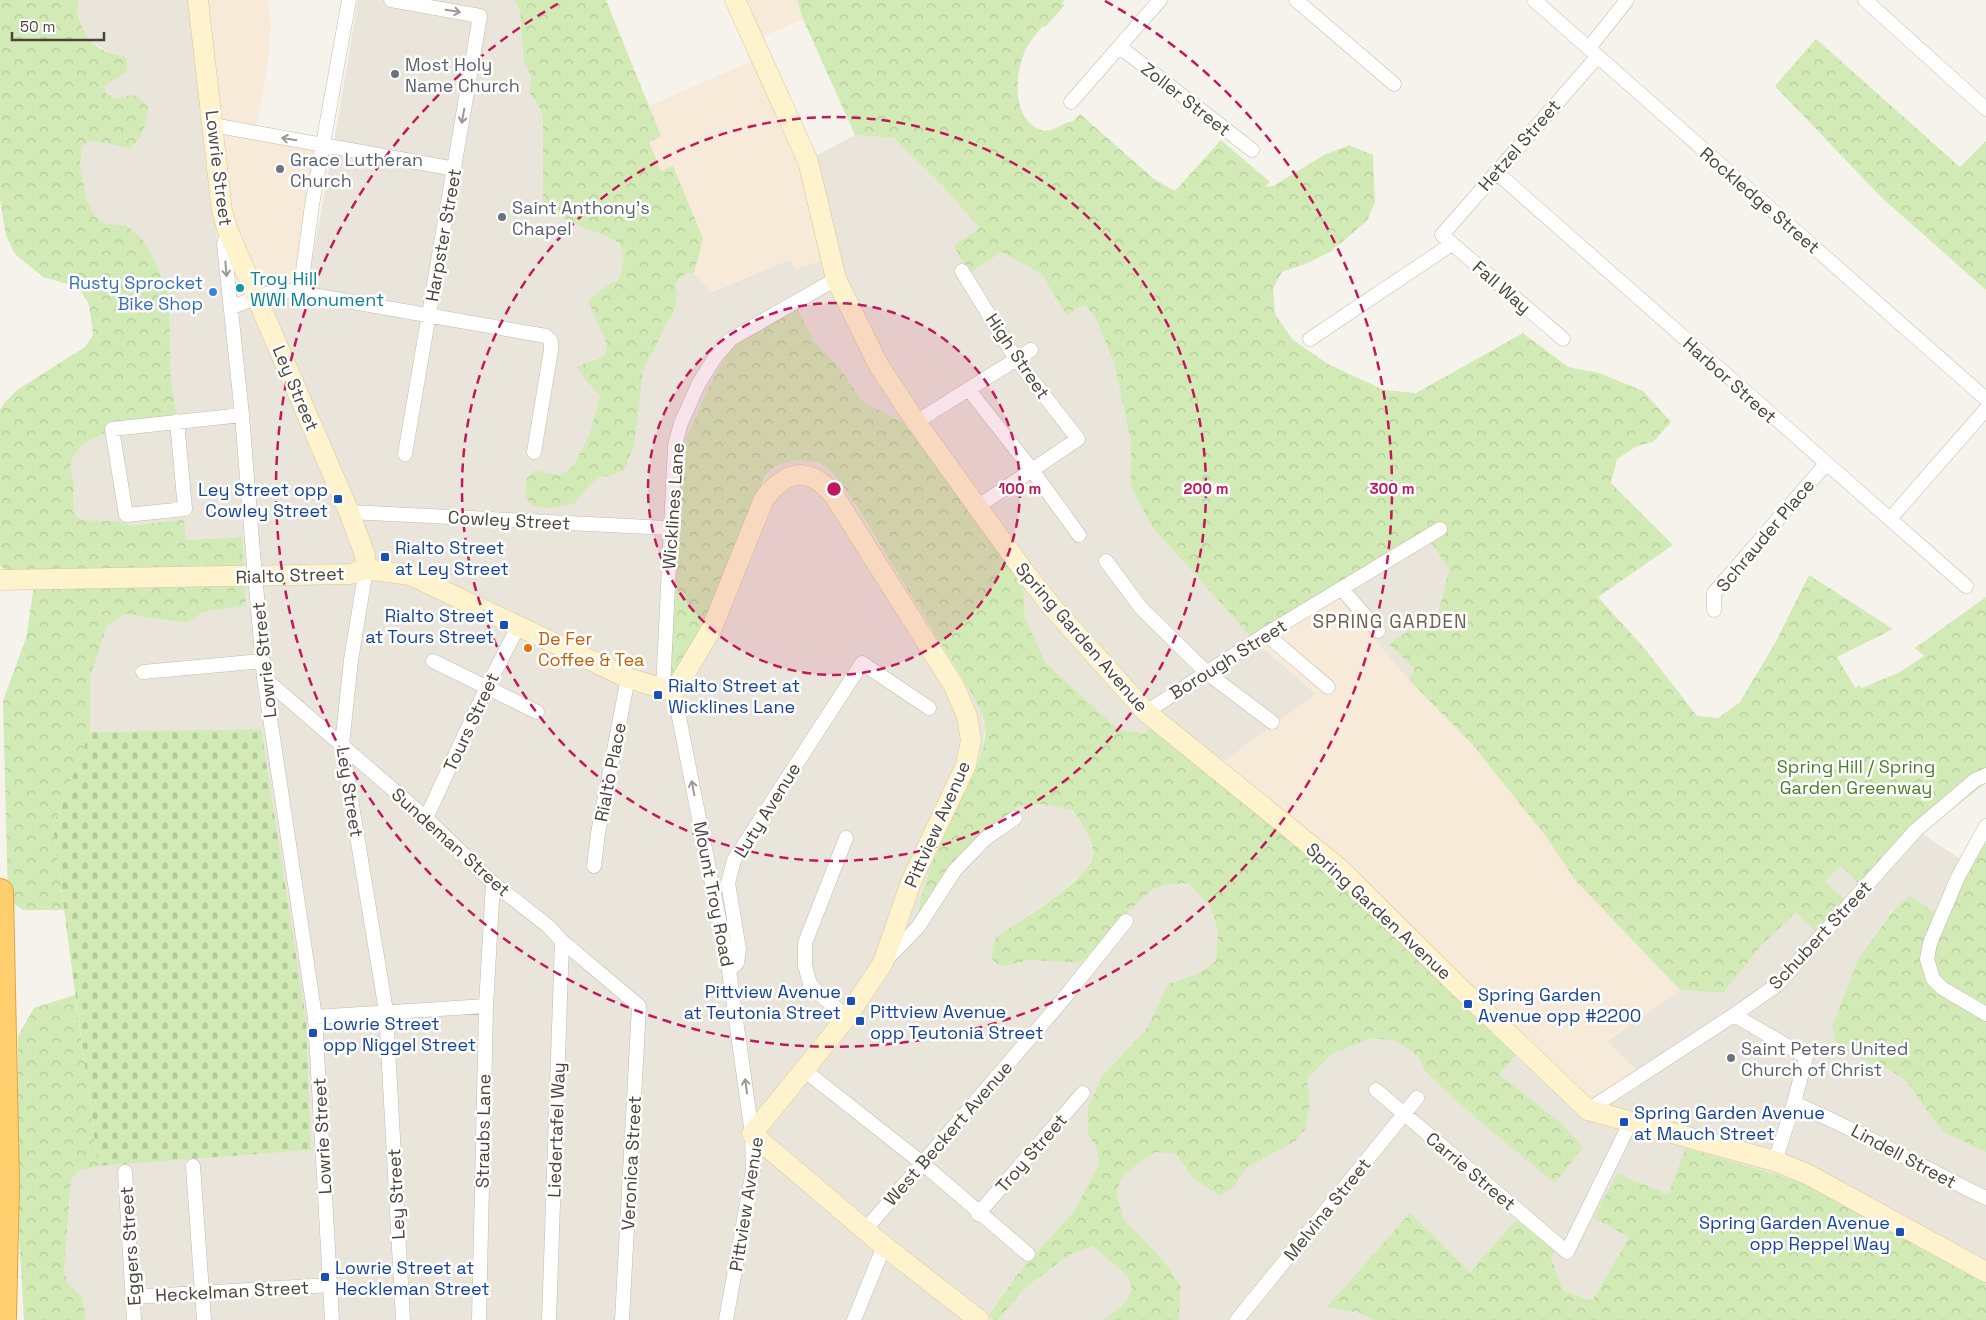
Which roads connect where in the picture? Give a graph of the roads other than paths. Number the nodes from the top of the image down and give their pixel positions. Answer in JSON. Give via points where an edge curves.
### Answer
{"nodes":[{"id":1,"x":198,"y":0,"type":"edge"},
{"id":2,"x":349,"y":0,"type":"edge"},
{"id":3,"x":391,"y":0,"type":"edge"},
{"id":4,"x":735,"y":0,"type":"edge"},
{"id":5,"x":1160,"y":0,"type":"edge"},
{"id":6,"x":1296,"y":0,"type":"edge"},
{"id":7,"x":1534,"y":0,"type":"edge"},
{"id":8,"x":1627,"y":0,"type":"edge"},
{"id":9,"x":1865,"y":0,"type":"edge"},
{"id":10,"x":1120,"y":47,"type":"junction"},
{"id":11,"x":1593,"y":52,"type":"junction"},
{"id":12,"x":1394,"y":84,"type":"dead end"},
{"id":13,"x":1071,"y":102,"type":"dead end"},
{"id":14,"x":1986,"y":109,"type":"edge"},
{"id":15,"x":213,"y":125,"type":"junction"},
{"id":16,"x":323,"y":144,"type":"junction"},
{"id":17,"x":1252,"y":150,"type":"dead end"},
{"id":18,"x":455,"y":168,"type":"junction"},
{"id":19,"x":1496,"y":172,"type":"junction"},
{"id":20,"x":228,"y":231,"type":"junction"},
{"id":21,"x":1447,"y":239,"type":"junction"},
{"id":22,"x":962,"y":270,"type":"dead end"},
{"id":23,"x":836,"y":279,"type":"junction"},
{"id":24,"x":300,"y":293,"type":"junction"},
{"id":25,"x":258,"y":298,"type":"junction"},
{"id":26,"x":232,"y":307,"type":"junction"},
{"id":27,"x":430,"y":316,"type":"junction"},
{"id":28,"x":1310,"y":339,"type":"dead end"},
{"id":29,"x":1563,"y":339,"type":"dead end"},
{"id":30,"x":1031,"y":350,"type":"dead end"},
{"id":31,"x":1016,"y":359,"type":"junction"},
{"id":32,"x":969,"y":390,"type":"junction"},
{"id":33,"x":1986,"y":399,"type":"edge"},
{"id":34,"x":1986,"y":409,"type":"edge"},
{"id":35,"x":242,"y":415,"type":"junction"},
{"id":36,"x":177,"y":421,"type":"junction"},
{"id":37,"x":916,"y":422,"type":"junction"},
{"id":38,"x":534,"y":452,"type":"dead end"},
{"id":39,"x":405,"y":454,"type":"dead end"},
{"id":40,"x":1826,"y":464,"type":"junction"},
{"id":41,"x":1032,"y":470,"type":"junction"},
{"id":42,"x":977,"y":507,"type":"junction"},
{"id":43,"x":348,"y":512,"type":"junction"},
{"id":44,"x":1890,"y":519,"type":"junction"},
{"id":45,"x":669,"y":528,"type":"junction"},
{"id":46,"x":1440,"y":529,"type":"dead end"},
{"id":47,"x":1079,"y":535,"type":"dead end"},
{"id":48,"x":1106,"y":561,"type":"dead end"},
{"id":49,"x":366,"y":569,"type":"junction"},
{"id":50,"x":0,"y":580,"type":"edge"},
{"id":51,"x":1966,"y":586,"type":"dead end"},
{"id":52,"x":1342,"y":589,"type":"junction"},
{"id":53,"x":1714,"y":610,"type":"dead end"},
{"id":54,"x":518,"y":627,"type":"junction"},
{"id":55,"x":1378,"y":630,"type":"dead end"},
{"id":56,"x":1266,"y":634,"type":"junction"},
{"id":57,"x":263,"y":661,"type":"junction"},
{"id":58,"x":433,"y":661,"type":"dead end"},
{"id":59,"x":143,"y":672,"type":"dead end"},
{"id":60,"x":1206,"y":672,"type":"junction"},
{"id":61,"x":264,"y":678,"type":"junction"},
{"id":62,"x":628,"y":678,"type":"junction"},
{"id":63,"x":487,"y":687,"type":"junction"},
{"id":64,"x":1328,"y":687,"type":"dead end"},
{"id":65,"x":668,"y":690,"type":"junction"},
{"id":66,"x":929,"y":708,"type":"dead end"},
{"id":67,"x":537,"y":712,"type":"dead end"},
{"id":68,"x":1146,"y":712,"type":"junction"},
{"id":69,"x":1272,"y":722,"type":"dead end"},
{"id":70,"x":342,"y":745,"type":"junction"},
{"id":71,"x":1986,"y":775,"type":"edge"},
{"id":72,"x":426,"y":818,"type":"junction"},
{"id":73,"x":1015,"y":818,"type":"dead end"},
{"id":74,"x":1986,"y":826,"type":"edge"},
{"id":75,"x":846,"y":838,"type":"dead end"},
{"id":76,"x":594,"y":866,"type":"dead end"},
{"id":77,"x":493,"y":883,"type":"junction"},
{"id":78,"x":0,"y":892,"type":"edge"},
{"id":79,"x":1126,"y":921,"type":"dead end"},
{"id":80,"x":562,"y":941,"type":"junction"},
{"id":81,"x":883,"y":963,"type":"junction"},
{"id":82,"x":729,"y":970,"type":"junction"},
{"id":83,"x":486,"y":1006,"type":"junction"},
{"id":84,"x":639,"y":1006,"type":"joint"},
{"id":85,"x":386,"y":1011,"type":"junction"},
{"id":86,"x":1986,"y":1014,"type":"edge"},
{"id":87,"x":1734,"y":1016,"type":"junction"},
{"id":88,"x":315,"y":1017,"type":"junction"},
{"id":89,"x":847,"y":1017,"type":"junction"},
{"id":90,"x":804,"y":1070,"type":"junction"},
{"id":91,"x":1376,"y":1090,"type":"dead end"},
{"id":92,"x":1083,"y":1093,"type":"dead end"},
{"id":93,"x":1417,"y":1098,"type":"dead end"},
{"id":94,"x":1794,"y":1103,"type":"junction"},
{"id":95,"x":1588,"y":1110,"type":"junction"},
{"id":96,"x":1405,"y":1114,"type":"junction"},
{"id":97,"x":1631,"y":1121,"type":"junction"},
{"id":98,"x":752,"y":1134,"type":"junction"},
{"id":99,"x":1775,"y":1161,"type":"junction"},
{"id":100,"x":922,"y":1163,"type":"junction"},
{"id":101,"x":193,"y":1166,"type":"dead end"},
{"id":102,"x":125,"y":1172,"type":"dead end"},
{"id":103,"x":1986,"y":1198,"type":"edge"},
{"id":104,"x":978,"y":1214,"type":"junction"},
{"id":105,"x":865,"y":1230,"type":"junction"},
{"id":106,"x":884,"y":1246,"type":"junction"},
{"id":107,"x":0,"y":1254,"type":"edge"},
{"id":108,"x":1028,"y":1254,"type":"dead end"},
{"id":109,"x":1986,"y":1272,"type":"edge"},
{"id":110,"x":330,"y":1285,"type":"junction"},
{"id":111,"x":203,"y":1292,"type":"junction"},
{"id":112,"x":133,"y":1297,"type":"junction"},
{"id":113,"x":3,"y":1318,"type":"edge"},
{"id":114,"x":134,"y":1320,"type":"edge"},
{"id":115,"x":204,"y":1320,"type":"edge"},
{"id":116,"x":332,"y":1320,"type":"edge"},
{"id":117,"x":402,"y":1320,"type":"edge"},
{"id":118,"x":478,"y":1320,"type":"edge"},
{"id":119,"x":550,"y":1320,"type":"edge"},
{"id":120,"x":622,"y":1320,"type":"edge"},
{"id":121,"x":726,"y":1320,"type":"edge"},
{"id":122,"x":854,"y":1320,"type":"edge"},
{"id":123,"x":979,"y":1320,"type":"edge"},
{"id":124,"x":1237,"y":1320,"type":"edge"}],
"edges":[{"from":1,"to":15,"type":"street","name":"Lowrie Street"},
{"from":2,"to":16,"type":"street"},
{"from":3,"to":18,"type":"street","name":"Harpster Street","one_way":true,"via":[[480,16]]},
{"from":4,"to":23,"type":"street","name":"Spring Garden Avenue","via":[[808,161]]},
{"from":5,"to":10,"type":"street"},
{"from":6,"to":12,"type":"street"},
{"from":7,"to":11,"type":"street","name":"Rockledge Street"},
{"from":8,"to":11,"type":"street","name":"Hetzel Street"},
{"from":9,"to":14,"type":"street"},
{"from":10,"to":13,"type":"street"},
{"from":10,"to":17,"type":"street","name":"Zoller Street"},
{"from":11,"to":19,"type":"street","name":"Hetzel Street"},
{"from":11,"to":33,"type":"street","name":"Rockledge Street"},
{"from":16,"to":15,"type":"street","one_way":true},
{"from":15,"to":20,"type":"street","name":"Lowrie Street","via":[[222,211]]},
{"from":16,"to":18,"type":"street"},
{"from":16,"to":24,"type":"street"},
{"from":18,"to":27,"type":"street","name":"Harpster Street"},
{"from":19,"to":21,"type":"street","name":"Hetzel Street"},
{"from":19,"to":40,"type":"street","name":"Harbor Street"},
{"from":20,"to":25,"type":"street","name":"Ley Street"},
{"from":20,"to":26,"type":"street","name":"Lowrie Street","one_way":true,"via":[[224,244]]},
{"from":21,"to":28,"type":"street","name":"Hetzel Street"},
{"from":21,"to":29,"type":"street","name":"Fall Way"},
{"from":22,"to":31,"type":"street","name":"High Street"},
{"from":23,"to":37,"type":"street","name":"Spring Garden Avenue","via":[[879,366]]},
{"from":23,"to":45,"type":"street","name":"Wicklines Lane","via":[[731,339],[716,356],[699,383],[674,445]]},
{"from":24,"to":25,"type":"street","via":[[284,290]]},
{"from":24,"to":27,"type":"street"},
{"from":25,"to":26,"type":"street"},
{"from":25,"to":43,"type":"street","name":"Ley Street"},
{"from":26,"to":35,"type":"street","name":"Lowrie Street"},
{"from":27,"to":38,"type":"street","via":[[546,336],[551,340]]},
{"from":27,"to":39,"type":"street","name":"Harpster Street"},
{"from":30,"to":31,"type":"street"},
{"from":31,"to":32,"type":"street"},
{"from":31,"to":41,"type":"street","name":"High Street","via":[[1078,439]]},
{"from":32,"to":37,"type":"street"},
{"from":32,"to":41,"type":"street"},
{"from":34,"to":44,"type":"street"},
{"from":35,"to":36,"type":"street"},
{"from":35,"to":57,"type":"street","name":"Lowrie Street","bridge":true},
{"from":36,"to":36,"type":"street","via":[[185,509],[126,515],[112,429]]},
{"from":37,"to":42,"type":"street","name":"Spring Garden Avenue"},
{"from":40,"to":44,"type":"street","name":"Harbor Street"},
{"from":40,"to":53,"type":"street","name":"Schrauder Place","via":[[1714,593]]},
{"from":41,"to":42,"type":"street"},
{"from":41,"to":47,"type":"street"},
{"from":42,"to":68,"type":"street","name":"Spring Garden Avenue","via":[[1053,608]]},
{"from":43,"to":45,"type":"street","name":"Cowley Street"},
{"from":43,"to":49,"type":"street","name":"Ley Street","via":[[365,555]]},
{"from":44,"to":51,"type":"street","name":"Harbor Street"},
{"from":45,"to":65,"type":"street","name":"Wicklines Lane"},
{"from":46,"to":52,"type":"street","name":"Borough Street"},
{"from":48,"to":60,"type":"street","via":[[1142,608]]},
{"from":49,"to":50,"type":"street","name":"Rialto Street","via":[[350,574]]},
{"from":49,"to":54,"type":"street","name":"Rialto Street","via":[[410,575]]},
{"from":49,"to":70,"type":"street","name":"Ley Street","via":[[351,660]]},
{"from":52,"to":55,"type":"street"},
{"from":52,"to":56,"type":"street","name":"Borough Street"},
{"from":54,"to":62,"type":"street","name":"Rialto Street"},
{"from":54,"to":63,"type":"street","name":"Tours Street"},
{"from":56,"to":60,"type":"street","name":"Borough Street"},
{"from":56,"to":64,"type":"street"},
{"from":57,"to":59,"type":"street"},
{"from":57,"to":61,"type":"street","name":"Lowrie Street"},
{"from":58,"to":63,"type":"street"},
{"from":60,"to":68,"type":"street","name":"Borough Street"},
{"from":60,"to":69,"type":"street"},
{"from":61,"to":70,"type":"street","name":"Sundeman Street"},
{"from":61,"to":88,"type":"street","name":"Lowrie Street"},
{"from":62,"to":65,"type":"street","name":"Rialto Street"},
{"from":62,"to":76,"type":"street","name":"Rialto Place"},
{"from":63,"to":67,"type":"street"},
{"from":63,"to":72,"type":"street","name":"Tours Street"},
{"from":65,"to":81,"type":"street","name":"Pittview Avenue","via":[[712,628],[764,499],[773,487],[788,477],[808,475],[818,480],[834,497],[954,686],[967,716],[971,740],[966,766],[911,882]]},
{"from":82,"to":65,"type":"street","name":"Mount Troy Road","one_way":true},
{"from":66,"to":82,"type":"street","name":"Luty Avenue","via":[[862,663],[734,860],[728,883],[740,949],[737,964]]},
{"from":68,"to":95,"type":"street","name":"Spring Garden Avenue","via":[[1340,869]]},
{"from":70,"to":72,"type":"street","name":"Sundeman Street"},
{"from":70,"to":85,"type":"street","name":"Ley Street"},
{"from":71,"to":87,"type":"street","name":"Schubert Street","via":[[1975,780],[1916,830],[1778,984]]},
{"from":72,"to":77,"type":"street","name":"Sundeman Street"},
{"from":73,"to":81,"type":"street","via":[[986,838],[955,870],[918,927]]},
{"from":74,"to":86,"type":"street","via":[[1958,877],[1926,959],[1933,979],[1942,988]]},
{"from":75,"to":89,"type":"street","via":[[805,943],[805,965],[810,984]]},
{"from":77,"to":80,"type":"street","name":"Sundeman Street"},
{"from":77,"to":83,"type":"street","name":"Straubs Lane"},
{"from":78,"to":113,"type":"highway","via":[[6,1185]]},
{"from":79,"to":100,"type":"street","name":"West Beckert Avenue","via":[[1061,1002]]},
{"from":80,"to":84,"type":"street","name":"Sundeman Street"},
{"from":80,"to":119,"type":"street","name":"Liedertafel Way"},
{"from":81,"to":89,"type":"street","name":"Pittview Avenue"},
{"from":98,"to":82,"type":"street","name":"Mount Troy Road","one_way":true},
{"from":83,"to":85,"type":"street"},
{"from":83,"to":118,"type":"street","name":"Straubs Lane"},
{"from":84,"to":120,"type":"street","name":"Veronica Street"},
{"from":85,"to":88,"type":"street"},
{"from":85,"to":117,"type":"street","name":"Ley Street"},
{"from":87,"to":94,"type":"street","via":[[1806,1057]]},
{"from":87,"to":95,"type":"street","name":"Schubert Street"},
{"from":88,"to":110,"type":"street","name":"Lowrie Street"},
{"from":89,"to":90,"type":"street","name":"Pittview Avenue"},
{"from":90,"to":98,"type":"street","name":"Pittview Avenue"},
{"from":90,"to":100,"type":"street"},
{"from":91,"to":96,"type":"street","name":"Carrie Street"},
{"from":92,"to":104,"type":"street","name":"Troy Street"},
{"from":93,"to":96,"type":"street","name":"Melvina Street"},
{"from":94,"to":99,"type":"street"},
{"from":94,"to":103,"type":"street","name":"Lindell Street","via":[[1842,1123]]},
{"from":95,"to":97,"type":"street","name":"Spring Garden Avenue"},
{"from":96,"to":97,"type":"street","name":"Carrie Street","via":[[1567,1252]]},
{"from":96,"to":124,"type":"street","name":"Melvina Street"},
{"from":97,"to":99,"type":"street","name":"Spring Garden Avenue"},
{"from":98,"to":105,"type":"street"},
{"from":98,"to":121,"type":"street","name":"Pittview Avenue","via":[[753,1170]]},
{"from":99,"to":109,"type":"street","name":"Spring Garden Avenue","via":[[1809,1175]]},
{"from":100,"to":104,"type":"street"},
{"from":100,"to":105,"type":"street","name":"West Beckert Avenue"},
{"from":101,"to":111,"type":"street"},
{"from":102,"to":112,"type":"street","name":"Eggers Street"},
{"from":104,"to":108,"type":"street"},
{"from":105,"to":106,"type":"street"},
{"from":106,"to":122,"type":"street"},
{"from":106,"to":123,"type":"street"},
{"from":107,"to":113,"type":"highway"},
{"from":110,"to":111,"type":"street","name":"Heckelman Street"},
{"from":110,"to":116,"type":"street","name":"Lowrie Street"},
{"from":111,"to":112,"type":"street","name":"Heckelman Street"},
{"from":111,"to":115,"type":"street"},
{"from":112,"to":114,"type":"street","name":"Eggers Street"}]}
